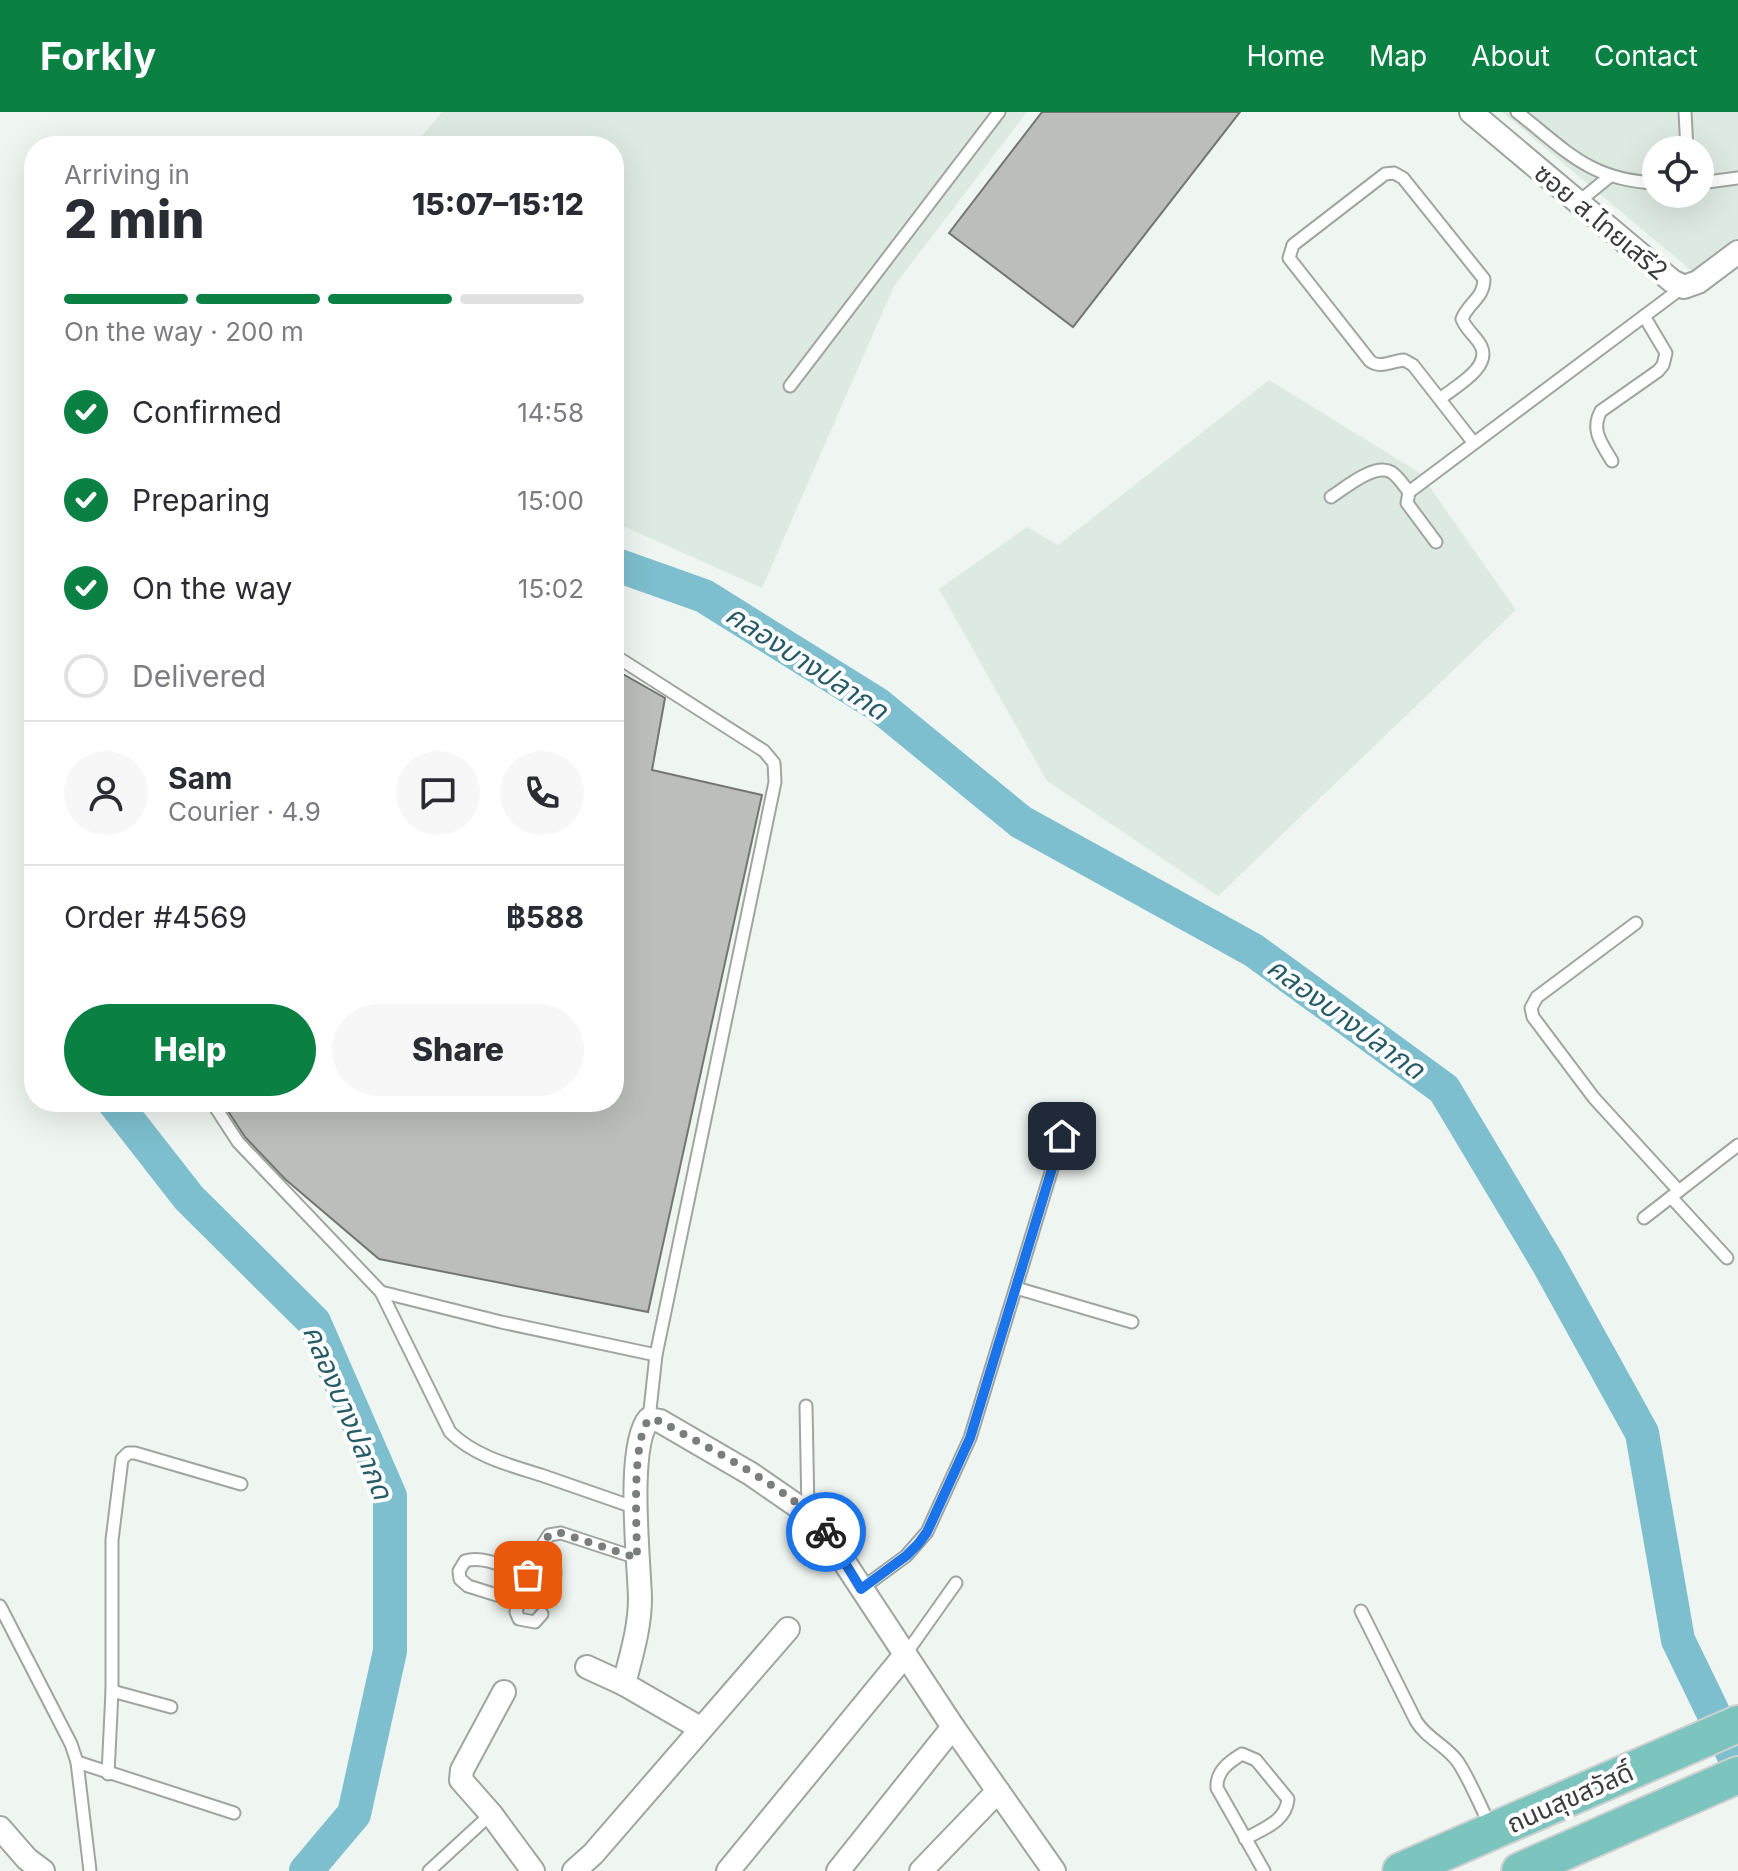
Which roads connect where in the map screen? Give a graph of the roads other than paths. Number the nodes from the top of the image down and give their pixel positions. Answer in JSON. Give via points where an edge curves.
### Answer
{"nodes":[{"id":1,"x":999,"y":112,"type":"edge"},
{"id":2,"x":1471,"y":112,"type":"edge"},
{"id":3,"x":1517,"y":112,"type":"edge"},
{"id":4,"x":1685,"y":112,"type":"edge"},
{"id":5,"x":1686,"y":136,"type":"edge"},
{"id":6,"x":1609,"y":177,"type":"junction"},
{"id":7,"x":1738,"y":178,"type":"edge"},
{"id":8,"x":1642,"y":181,"type":"edge"},
{"id":9,"x":1714,"y":181,"type":"edge"},
{"id":10,"x":1577,"y":203,"type":"junction"},
{"id":11,"x":1738,"y":252,"type":"edge"},
{"id":12,"x":1684,"y":287,"type":"junction"},
{"id":13,"x":1644,"y":316,"type":"junction"},
{"id":14,"x":790,"y":386,"type":"dead end"},
{"id":15,"x":1440,"y":399,"type":"junction"},
{"id":16,"x":1473,"y":442,"type":"junction"},
{"id":17,"x":1612,"y":461,"type":"dead end"},
{"id":18,"x":1409,"y":492,"type":"junction"},
{"id":19,"x":1331,"y":497,"type":"dead end"},
{"id":20,"x":1436,"y":542,"type":"dead end"},
{"id":21,"x":624,"y":661,"type":"edge"},
{"id":22,"x":1636,"y":923,"type":"dead end"},
{"id":23,"x":218,"y":1112,"type":"edge"},
{"id":24,"x":1062,"y":1136,"type":"dead end"},
{"id":25,"x":1738,"y":1145,"type":"edge"},
{"id":26,"x":1675,"y":1194,"type":"junction"},
{"id":27,"x":1644,"y":1218,"type":"dead end"},
{"id":28,"x":1727,"y":1258,"type":"dead end"},
{"id":29,"x":1016,"y":1288,"type":"junction"},
{"id":30,"x":381,"y":1292,"type":"junction"},
{"id":31,"x":1132,"y":1322,"type":"dead end"},
{"id":32,"x":656,"y":1355,"type":"junction"},
{"id":33,"x":806,"y":1406,"type":"dead end"},
{"id":34,"x":649,"y":1419,"type":"junction"},
{"id":35,"x":241,"y":1484,"type":"dead end"},
{"id":36,"x":637,"y":1509,"type":"junction"},
{"id":37,"x":808,"y":1511,"type":"junction"},
{"id":38,"x":536,"y":1555,"type":"junction"},
{"id":39,"x":637,"y":1558,"type":"junction"},
{"id":40,"x":528,"y":1575,"type":"junction"},
{"id":41,"x":956,"y":1583,"type":"dead end"},
{"id":42,"x":553,"y":1587,"type":"dead end"},
{"id":43,"x":861,"y":1589,"type":"junction"},
{"id":44,"x":519,"y":1602,"type":"junction"},
{"id":45,"x":0,"y":1606,"type":"edge"},
{"id":46,"x":1361,"y":1611,"type":"dead end"},
{"id":47,"x":542,"y":1614,"type":"dead end"},
{"id":48,"x":788,"y":1629,"type":"dead end"},
{"id":49,"x":905,"y":1655,"type":"junction"},
{"id":50,"x":587,"y":1667,"type":"dead end"},
{"id":51,"x":624,"y":1684,"type":"junction"},
{"id":52,"x":112,"y":1691,"type":"junction"},
{"id":53,"x":504,"y":1692,"type":"dead end"},
{"id":54,"x":171,"y":1707,"type":"dead end"},
{"id":55,"x":1738,"y":1724,"type":"edge"},
{"id":56,"x":953,"y":1727,"type":"junction"},
{"id":57,"x":700,"y":1728,"type":"junction"},
{"id":58,"x":77,"y":1762,"type":"junction"},
{"id":59,"x":108,"y":1774,"type":"junction"},
{"id":60,"x":1738,"y":1775,"type":"edge"},
{"id":61,"x":998,"y":1791,"type":"junction"},
{"id":62,"x":234,"y":1813,"type":"dead end"},
{"id":63,"x":491,"y":1814,"type":"junction"},
{"id":64,"x":0,"y":1828,"type":"edge"},
{"id":65,"x":1493,"y":1831,"type":"junction"},
{"id":66,"x":1245,"y":1839,"type":"junction"},
{"id":67,"x":43,"y":1871,"type":"edge"},
{"id":68,"x":90,"y":1871,"type":"edge"},
{"id":69,"x":429,"y":1871,"type":"edge"},
{"id":70,"x":533,"y":1871,"type":"edge"},
{"id":71,"x":574,"y":1871,"type":"edge"},
{"id":72,"x":728,"y":1871,"type":"edge"},
{"id":73,"x":838,"y":1871,"type":"edge"},
{"id":74,"x":921,"y":1871,"type":"edge"},
{"id":75,"x":1054,"y":1871,"type":"edge"},
{"id":76,"x":1264,"y":1871,"type":"edge"},
{"id":77,"x":1401,"y":1871,"type":"edge"},
{"id":78,"x":1520,"y":1871,"type":"edge"}],
"edges":[{"from":1,"to":14,"type":"lane"},
{"from":2,"to":10,"type":"street","name":"ซอย ส.ไทยเสรี2"},
{"from":3,"to":6,"type":"lane","via":[[1587,167]]},
{"from":4,"to":5,"type":"lane"},
{"from":6,"to":8,"type":"lane"},
{"from":6,"to":10,"type":"lane"},
{"from":7,"to":9,"type":"lane"},
{"from":10,"to":12,"type":"street","name":"ซอย ส.ไทยเสรี2","via":[[1658,272]]},
{"from":11,"to":12,"type":"street","name":"ซอย ส.ไทยเสรี2"},
{"from":12,"to":13,"type":"lane"},
{"from":13,"to":16,"type":"lane"},
{"from":13,"to":17,"type":"lane","via":[[1666,353],[1658,371],[1601,411],[1595,421]]},
{"from":15,"to":15,"type":"lane","via":[[1483,358],[1482,347],[1462,319],[1484,289],[1484,279],[1403,178],[1385,174],[1293,245],[1289,258],[1370,361],[1383,365],[1404,360]]},
{"from":15,"to":16,"type":"lane"},
{"from":16,"to":18,"type":"lane"},
{"from":18,"to":19,"type":"lane","via":[[1382,470]]},
{"from":18,"to":20,"type":"lane","via":[[1407,503]]},
{"from":21,"to":32,"type":"lane","via":[[764,751],[774,763],[775,782]]},
{"from":22,"to":26,"type":"lane","via":[[1537,997],[1531,1008],[1594,1098]]},
{"from":23,"to":30,"type":"lane","via":[[238,1142]]},
{"from":24,"to":29,"type":"lane"},
{"from":25,"to":26,"type":"lane"},
{"from":26,"to":27,"type":"lane"},
{"from":26,"to":28,"type":"lane"},
{"from":29,"to":31,"type":"lane"},
{"from":29,"to":43,"type":"lane","via":[[970,1438],[927,1532],[906,1556]]},
{"from":30,"to":32,"type":"lane"},
{"from":30,"to":36,"type":"lane","via":[[458,1440],[504,1463]]},
{"from":32,"to":34,"type":"lane"},
{"from":33,"to":37,"type":"lane"},
{"from":34,"to":36,"type":"street","via":[[640,1444]]},
{"from":34,"to":37,"type":"street"},
{"from":35,"to":52,"type":"lane","via":[[135,1453],[122,1459],[112,1540]]},
{"from":36,"to":39,"type":"street"},
{"from":37,"to":43,"type":"street"},
{"from":38,"to":39,"type":"lane","via":[[549,1535],[561,1533]]},
{"from":38,"to":40,"type":"lane"},
{"from":38,"to":42,"type":"lane","via":[[555,1565]]},
{"from":39,"to":51,"type":"street","via":[[637,1630]]},
{"from":40,"to":44,"type":"lane"},
{"from":40,"to":44,"type":"lane","via":[[472,1559],[459,1571],[468,1586]]},
{"from":41,"to":49,"type":"lane"},
{"from":43,"to":49,"type":"street"},
{"from":44,"to":47,"type":"lane","via":[[519,1619],[532,1623]]},
{"from":45,"to":58,"type":"lane"},
{"from":46,"to":65,"type":"lane","via":[[1416,1721],[1459,1763]]},
{"from":48,"to":57,"type":"street"},
{"from":49,"to":56,"type":"street"},
{"from":49,"to":72,"type":"street"},
{"from":50,"to":51,"type":"street"},
{"from":51,"to":57,"type":"street"},
{"from":52,"to":54,"type":"lane"},
{"from":52,"to":59,"type":"lane"},
{"from":53,"to":63,"type":"street","via":[[462,1770],[461,1780]]},
{"from":55,"to":65,"type":"main road","name":"ถนนสุขสวัสดิ์"},
{"from":56,"to":61,"type":"street"},
{"from":56,"to":73,"type":"street"},
{"from":57,"to":71,"type":"street"},
{"from":58,"to":59,"type":"lane"},
{"from":58,"to":68,"type":"lane"},
{"from":59,"to":62,"type":"lane"},
{"from":60,"to":78,"type":"main road","name":"ถนนสุขสวัสดิ์"},
{"from":61,"to":74,"type":"street"},
{"from":61,"to":75,"type":"street"},
{"from":63,"to":69,"type":"lane"},
{"from":63,"to":70,"type":"street"},
{"from":64,"to":67,"type":"street"},
{"from":65,"to":77,"type":"main road","name":"ถนนสุขสวัสดิ์"},
{"from":66,"to":66,"type":"lane","via":[[1282,1817],[1288,1799],[1256,1760],[1242,1754],[1227,1765],[1217,1788]]},
{"from":66,"to":76,"type":"lane"}]}
